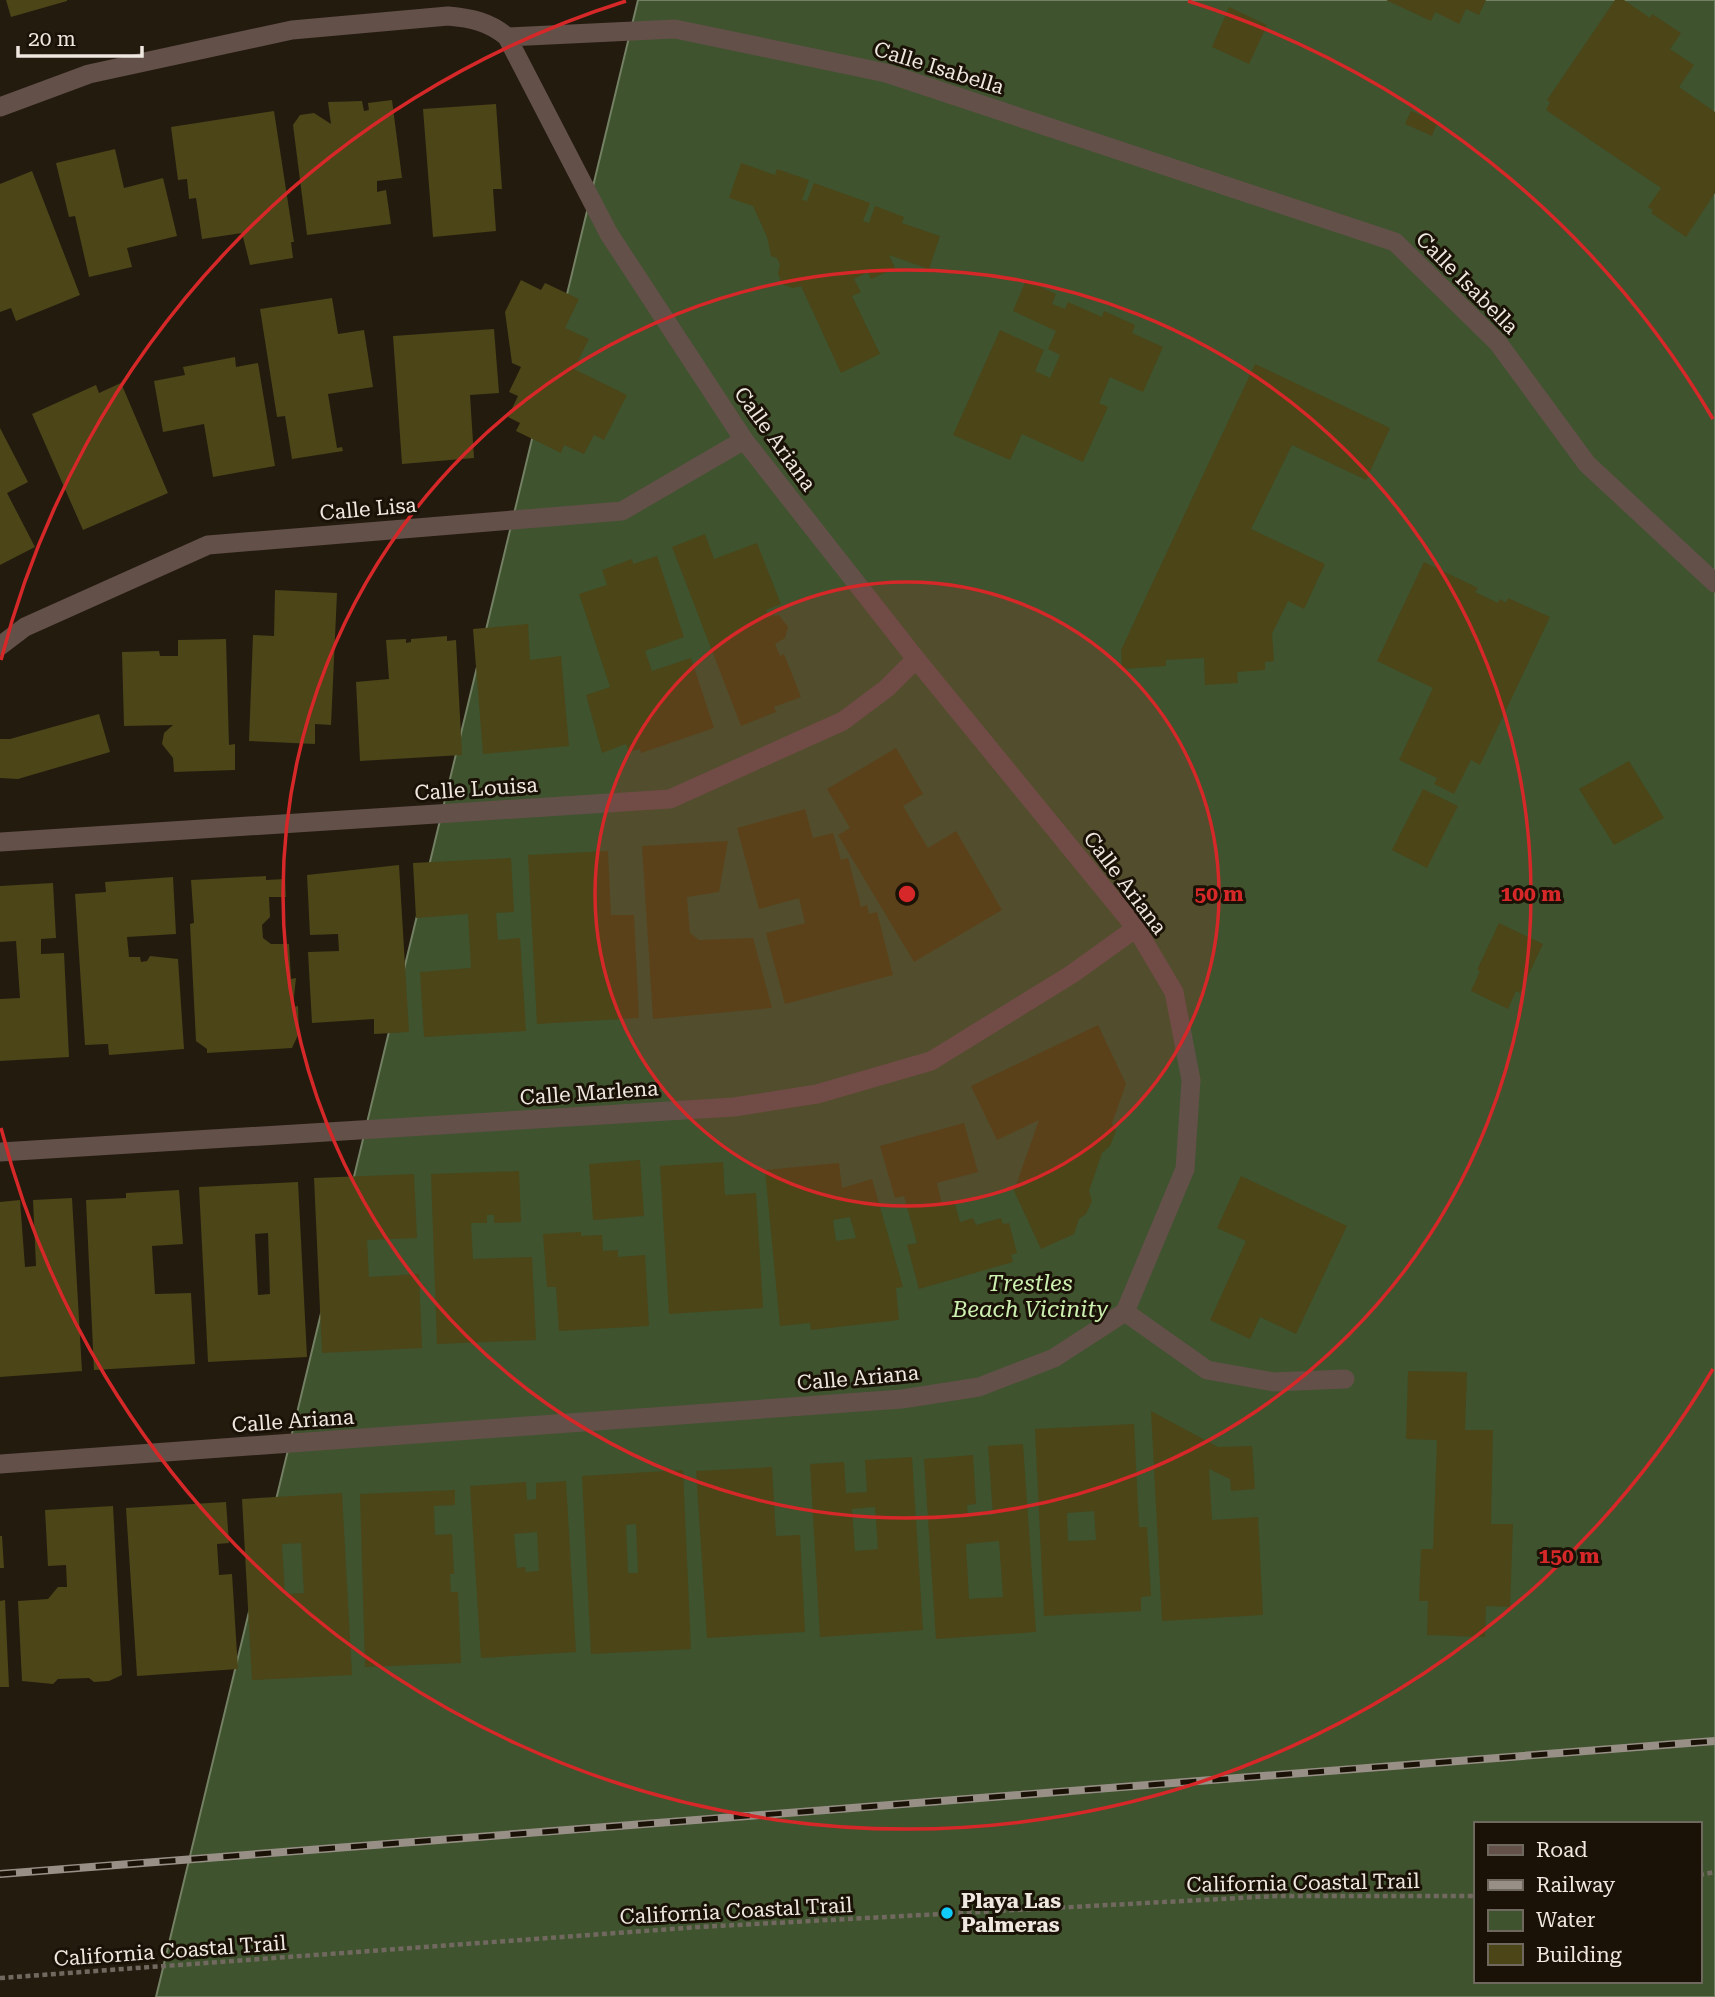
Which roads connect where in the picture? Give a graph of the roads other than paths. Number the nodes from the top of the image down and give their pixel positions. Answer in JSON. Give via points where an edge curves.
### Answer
{"nodes":[{"id":1,"x":507,"y":37,"type":"junction"},
{"id":2,"x":0,"y":107,"type":"edge"},
{"id":3,"x":744,"y":440,"type":"junction"},
{"id":4,"x":1715,"y":583,"type":"edge"},
{"id":5,"x":0,"y":646,"type":"edge"},
{"id":6,"x":916,"y":659,"type":"junction"},
{"id":7,"x":0,"y":842,"type":"edge"},
{"id":8,"x":1136,"y":928,"type":"junction"},
{"id":9,"x":0,"y":1152,"type":"edge"},
{"id":10,"x":1125,"y":1312,"type":"junction"},
{"id":11,"x":1345,"y":1378,"type":"dead end"},
{"id":12,"x":0,"y":1464,"type":"edge"}],
"edges":[{"from":1,"to":2,"type":"street","via":[[481,21],[448,16],[292,30],[89,74]]},
{"from":1,"to":3,"type":"street","name":"Calle Ariana","via":[[609,234]]},
{"from":1,"to":4,"type":"street","name":"Calle Isabella","via":[[675,29],[887,73],[1395,242],[1498,343],[1587,464]]},
{"from":3,"to":5,"type":"street","name":"Calle Lisa","via":[[622,511],[208,545],[25,628]]},
{"from":3,"to":6,"type":"street","name":"Calle Ariana"},
{"from":6,"to":7,"type":"street","name":"Calle Louisa","via":[[843,721],[670,799]]},
{"from":6,"to":8,"type":"street","name":"Calle Ariana"},
{"from":8,"to":9,"type":"street","name":"Calle Marlena","via":[[1072,974],[931,1061],[817,1094],[734,1107]]},
{"from":8,"to":10,"type":"street","name":"Calle Ariana","via":[[1174,992],[1191,1080],[1185,1169]]},
{"from":10,"to":11,"type":"street","via":[[1207,1370],[1274,1382]]},
{"from":10,"to":12,"type":"street","name":"Calle Ariana","via":[[1054,1358],[979,1387],[902,1399]]}]}
